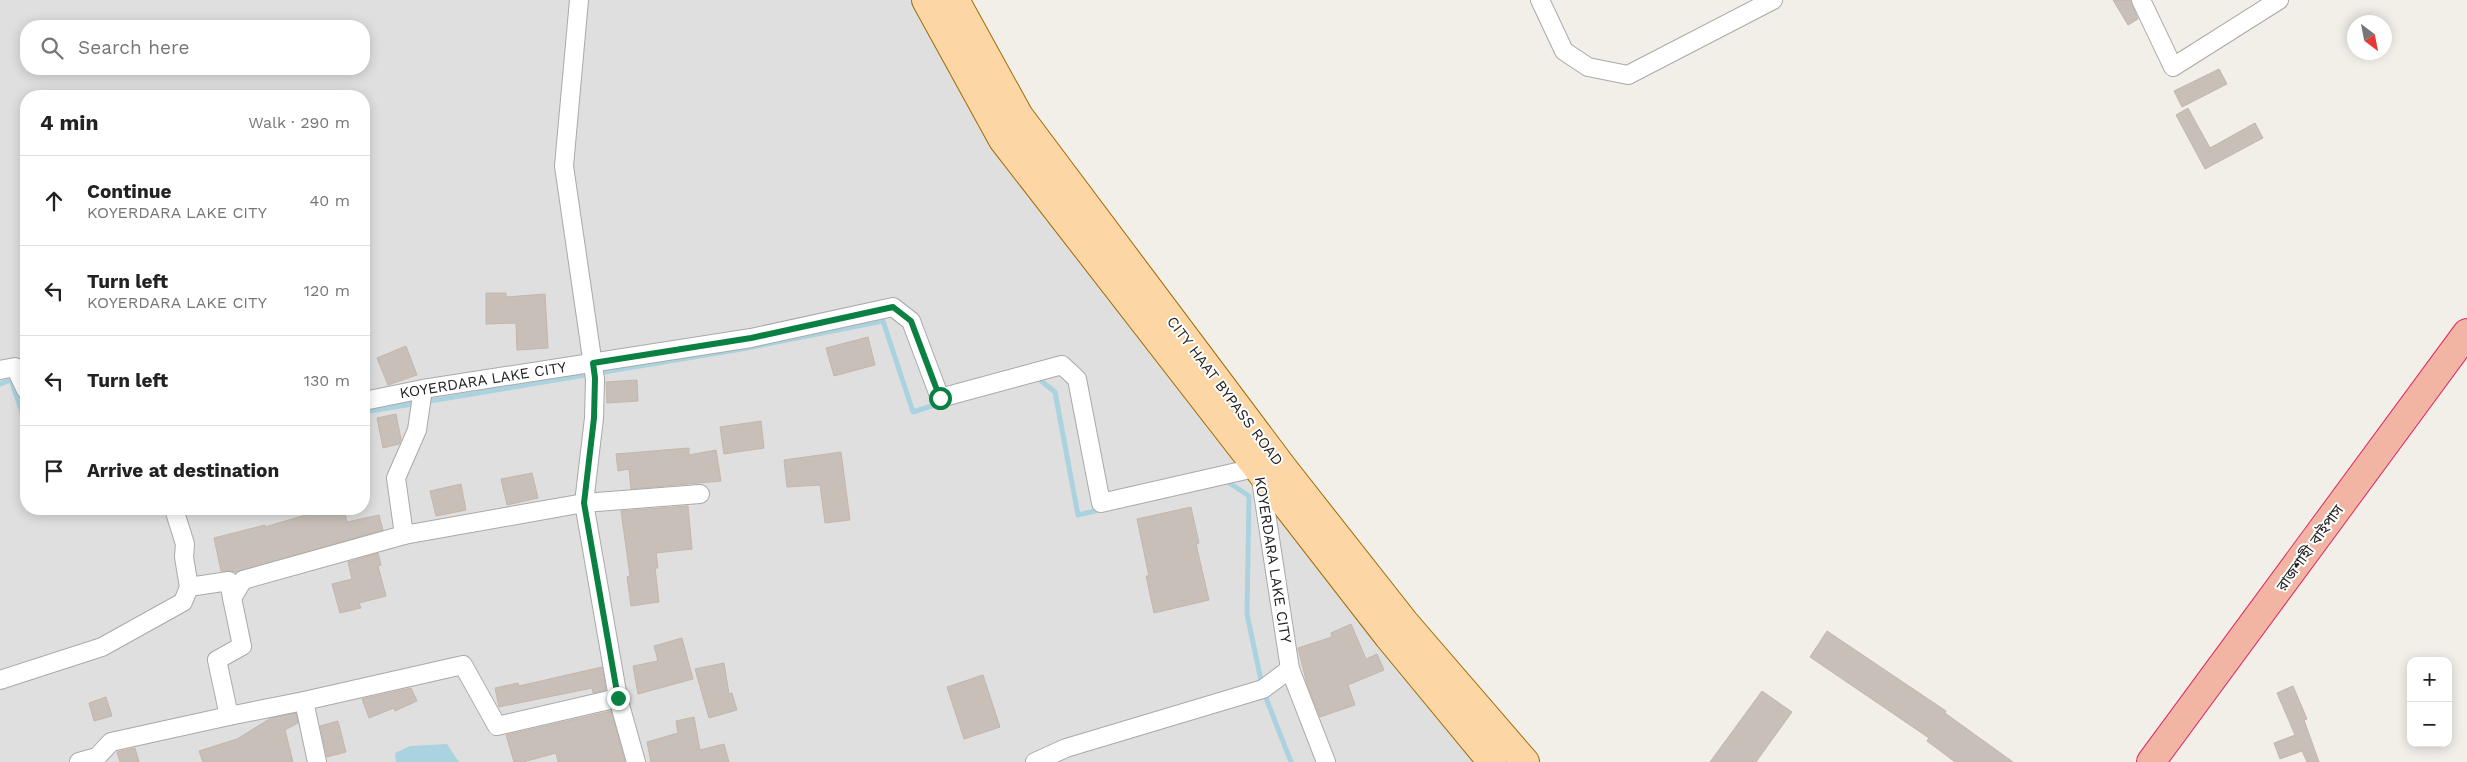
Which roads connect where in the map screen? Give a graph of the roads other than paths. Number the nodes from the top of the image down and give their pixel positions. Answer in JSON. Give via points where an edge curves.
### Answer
{"nodes":[{"id":1,"x":579,"y":0,"type":"edge"},
{"id":2,"x":926,"y":0,"type":"edge"},
{"id":3,"x":955,"y":0,"type":"edge"},
{"id":4,"x":1540,"y":0,"type":"edge"},
{"id":5,"x":1773,"y":0,"type":"edge"},
{"id":6,"x":2141,"y":0,"type":"edge"},
{"id":7,"x":2279,"y":0,"type":"edge"},
{"id":8,"x":2467,"y":333,"type":"edge"},
{"id":9,"x":594,"y":369,"type":"junction"},
{"id":10,"x":0,"y":370,"type":"edge"},
{"id":11,"x":20,"y":377,"type":"edge"},
{"id":12,"x":423,"y":389,"type":"junction"},
{"id":13,"x":370,"y":400,"type":"edge"},
{"id":14,"x":1259,"y":467,"type":"junction"},
{"id":15,"x":700,"y":494,"type":"dead end"},
{"id":16,"x":584,"y":503,"type":"junction"},
{"id":17,"x":176,"y":515,"type":"edge"},
{"id":18,"x":404,"y":535,"type":"junction"},
{"id":19,"x":189,"y":587,"type":"junction"},
{"id":20,"x":232,"y":598,"type":"junction"},
{"id":21,"x":1290,"y":669,"type":"junction"},
{"id":22,"x":0,"y":680,"type":"edge"},
{"id":23,"x":618,"y":698,"type":"junction"},
{"id":24,"x":304,"y":701,"type":"junction"},
{"id":25,"x":229,"y":716,"type":"junction"},
{"id":26,"x":79,"y":762,"type":"edge"},
{"id":27,"x":316,"y":762,"type":"edge"},
{"id":28,"x":636,"y":762,"type":"edge"},
{"id":29,"x":1035,"y":762,"type":"edge"},
{"id":30,"x":1326,"y":762,"type":"edge"},
{"id":31,"x":1492,"y":762,"type":"edge"},
{"id":32,"x":1525,"y":762,"type":"edge"},
{"id":33,"x":2151,"y":762,"type":"edge"}],
"edges":[{"from":1,"to":9,"type":"street","via":[[564,166]]},
{"from":2,"to":14,"type":"main road","name":"CITY HAAT BYPASS ROAD","via":[[1003,140]]},
{"from":3,"to":32,"type":"main road","name":"CITY HAAT BYPASS ROAD","via":[[1019,116],[1282,468],[1405,623]]},
{"from":4,"to":5,"type":"street","via":[[1564,51],[1588,68],[1628,75]]},
{"from":6,"to":7,"type":"street","via":[[2173,67]]},
{"from":8,"to":33,"type":"highway","name":"রাজশাহী বাইপাস"},
{"from":9,"to":12,"type":"street","name":"KOYERDARA LAKE CITY"},
{"from":9,"to":14,"type":"street","name":"KOYERDARA LAKE CITY","via":[[893,307],[911,321],[940,398],[1062,365],[1076,379],[1101,503]]},
{"from":9,"to":16,"type":"street","via":[[594,418]]},
{"from":10,"to":11,"type":"street","via":[[15,367]]},
{"from":12,"to":13,"type":"street","name":"KOYERDARA LAKE CITY"},
{"from":12,"to":18,"type":"street","via":[[417,430],[396,478]]},
{"from":14,"to":21,"type":"street","name":"KOYERDARA LAKE CITY"},
{"from":14,"to":31,"type":"main road","name":"CITY HAAT BYPASS ROAD","via":[[1388,636]]},
{"from":15,"to":16,"type":"street"},
{"from":16,"to":18,"type":"street"},
{"from":16,"to":23,"type":"street"},
{"from":17,"to":19,"type":"street","via":[[185,544]]},
{"from":18,"to":20,"type":"street","via":[[243,580]]},
{"from":19,"to":20,"type":"street","via":[[229,582]]},
{"from":19,"to":22,"type":"street","via":[[183,602],[102,647]]},
{"from":20,"to":25,"type":"street","via":[[242,646],[217,660]]},
{"from":21,"to":29,"type":"street","via":[[1263,689],[1066,748]]},
{"from":21,"to":30,"type":"street","name":"KOYERDARA LAKE CITY"},
{"from":23,"to":24,"type":"street","via":[[497,726],[463,665]]},
{"from":23,"to":28,"type":"street"},
{"from":24,"to":25,"type":"street"},
{"from":24,"to":27,"type":"street"},
{"from":25,"to":26,"type":"street","via":[[111,742],[97,757]]}]}
